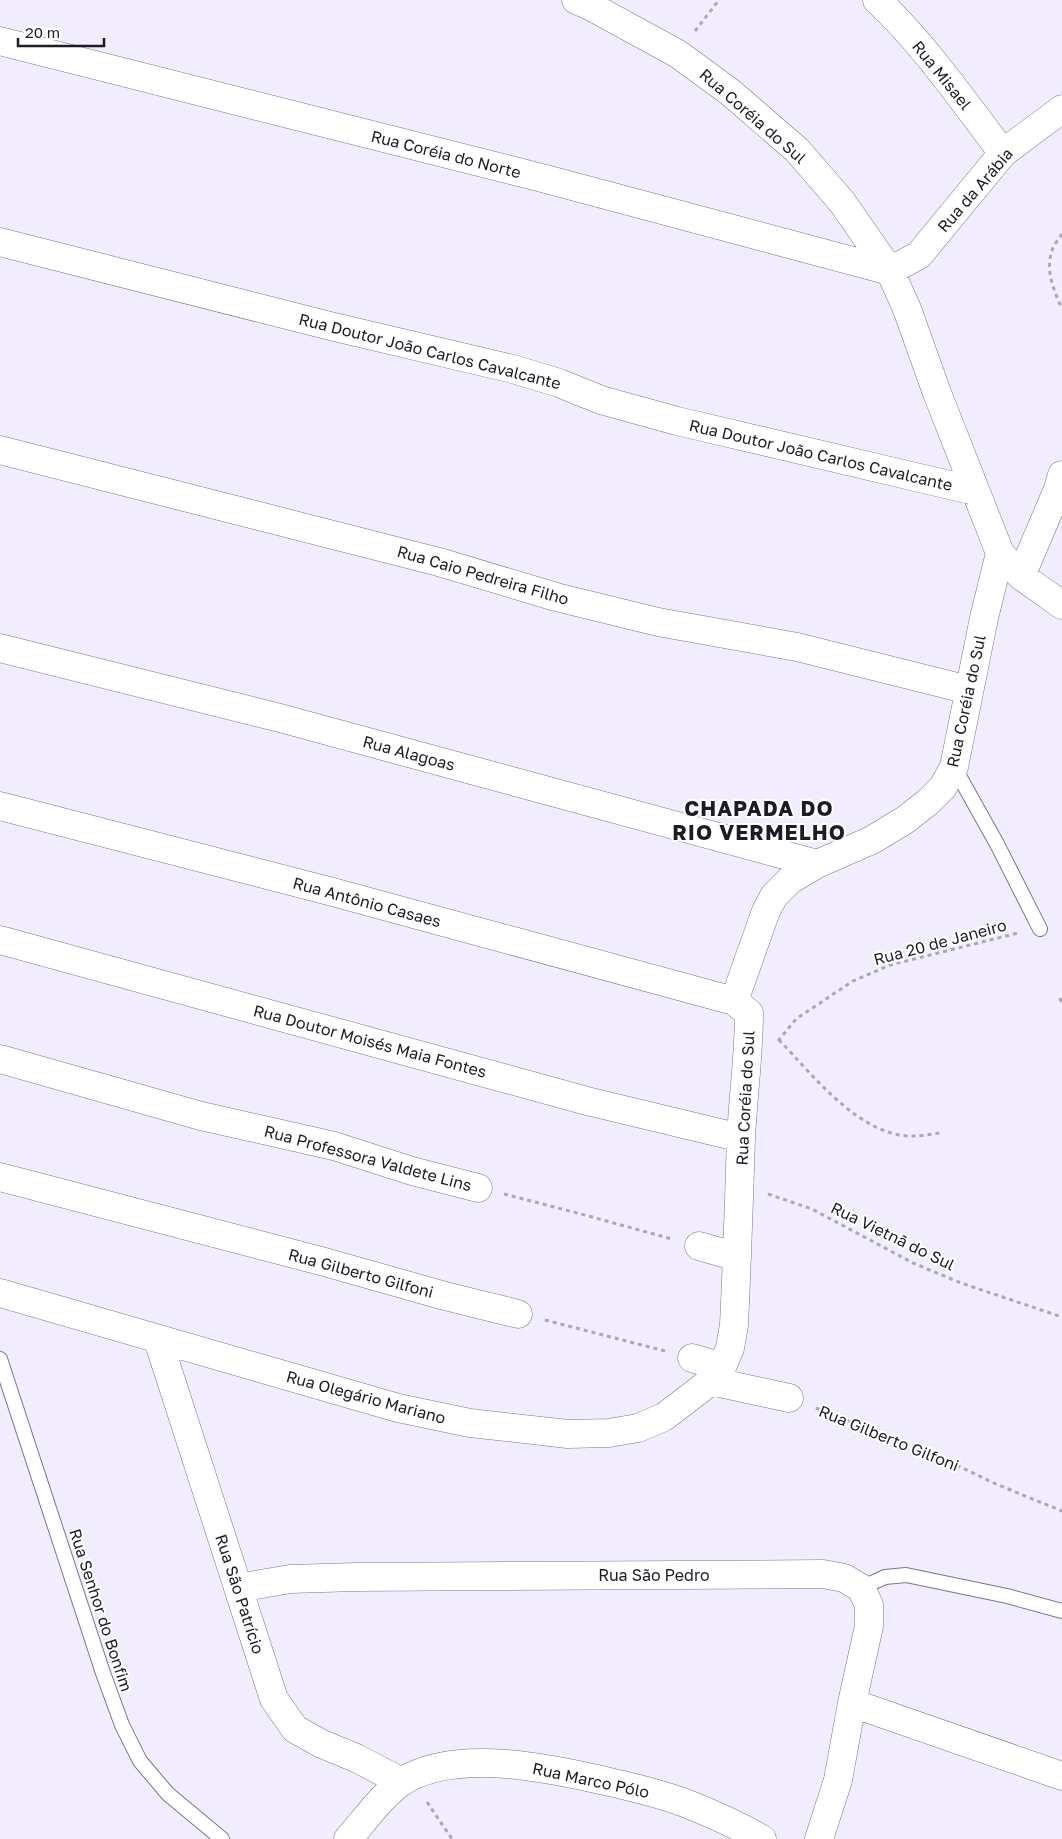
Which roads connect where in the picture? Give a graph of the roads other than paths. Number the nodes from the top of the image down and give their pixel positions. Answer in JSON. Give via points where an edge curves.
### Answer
{"nodes":[{"id":1,"x":576,"y":0,"type":"edge"},
{"id":2,"x":877,"y":0,"type":"edge"},
{"id":3,"x":0,"y":41,"type":"edge"},
{"id":4,"x":1062,"y":109,"type":"edge"},
{"id":5,"x":1003,"y":153,"type":"junction"},
{"id":6,"x":0,"y":242,"type":"edge"},
{"id":7,"x":890,"y":271,"type":"junction"},
{"id":8,"x":0,"y":450,"type":"edge"},
{"id":9,"x":1062,"y":475,"type":"edge"},
{"id":10,"x":975,"y":491,"type":"junction"},
{"id":11,"x":1000,"y":553,"type":"junction"},
{"id":12,"x":1021,"y":576,"type":"junction"},
{"id":13,"x":1062,"y":605,"type":"edge"},
{"id":14,"x":0,"y":648,"type":"edge"},
{"id":15,"x":969,"y":690,"type":"junction"},
{"id":16,"x":954,"y":767,"type":"junction"},
{"id":17,"x":0,"y":806,"type":"edge"},
{"id":18,"x":817,"y":864,"type":"junction"},
{"id":19,"x":1040,"y":928,"type":"road end"},
{"id":20,"x":0,"y":940,"type":"edge"},
{"id":21,"x":734,"y":1001,"type":"junction"},
{"id":22,"x":0,"y":1059,"type":"edge"},
{"id":23,"x":741,"y":1138,"type":"junction"},
{"id":24,"x":0,"y":1177,"type":"edge"},
{"id":25,"x":478,"y":1188,"type":"road end"},
{"id":26,"x":699,"y":1246,"type":"road end"},
{"id":27,"x":737,"y":1257,"type":"junction"},
{"id":28,"x":0,"y":1293,"type":"edge"},
{"id":29,"x":518,"y":1314,"type":"road end"},
{"id":30,"x":158,"y":1340,"type":"junction"},
{"id":31,"x":692,"y":1358,"type":"road end"},
{"id":32,"x":0,"y":1359,"type":"edge"},
{"id":33,"x":716,"y":1374,"type":"junction"},
{"id":34,"x":788,"y":1398,"type":"road end"},
{"id":35,"x":238,"y":1588,"type":"junction"},
{"id":36,"x":861,"y":1588,"type":"junction"},
{"id":37,"x":1062,"y":1611,"type":"edge"},
{"id":38,"x":852,"y":1703,"type":"junction"},
{"id":39,"x":1062,"y":1776,"type":"edge"},
{"id":40,"x":402,"y":1782,"type":"junction"},
{"id":41,"x":222,"y":1839,"type":"edge"},
{"id":42,"x":348,"y":1839,"type":"edge"},
{"id":43,"x":762,"y":1839,"type":"edge"},
{"id":44,"x":819,"y":1839,"type":"edge"}],
"edges":[{"from":1,"to":7,"type":"street","name":"Rua Coréia do Sul","via":[[678,54],[730,92],[797,150],[842,202]]},
{"from":2,"to":5,"type":"street","name":"Rua Misael","via":[[950,83]]},
{"from":3,"to":7,"type":"street","name":"Rua Coréia do Norte"},
{"from":4,"to":5,"type":"street","name":"Rua da Arábia"},
{"from":5,"to":7,"type":"street","name":"Rua da Arábia","via":[[919,255]]},
{"from":6,"to":10,"type":"street","name":"Rua Doutor João Carlos Cavalcante","via":[[513,369],[601,400],[677,421]]},
{"from":7,"to":10,"type":"street","name":"Rua Coréia do Sul"},
{"from":8,"to":15,"type":"street","name":"Rua Caio Pedreira Filho","via":[[439,562],[648,620],[797,647]]},
{"from":9,"to":12,"type":"street"},
{"from":10,"to":11,"type":"street","name":"Rua Coréia do Sul"},
{"from":11,"to":12,"type":"street","name":"Rua Coréia do Sul"},
{"from":11,"to":15,"type":"street","name":"Rua Coréia do Sul"},
{"from":12,"to":13,"type":"street","name":"Rua Coréia do Sul"},
{"from":14,"to":18,"type":"street","name":"Rua Alagoas","via":[[280,718]]},
{"from":15,"to":16,"type":"street","name":"Rua Coréia do Sul"},
{"from":16,"to":18,"type":"street","name":"Rua Coréia do Sul","via":[[943,787],[905,820],[872,840]]},
{"from":16,"to":19,"type":"lane","via":[[1014,874]]},
{"from":17,"to":21,"type":"street","name":"Rua Antônio Casaes"},
{"from":18,"to":21,"type":"street","name":"Rua Coréia do Sul","via":[[790,880],[774,896]]},
{"from":20,"to":23,"type":"street","name":"Rua Doutor Moisés Maia Fontes","via":[[587,1101]]},
{"from":21,"to":23,"type":"street","name":"Rua Coréia do Sul","via":[[749,1013]]},
{"from":22,"to":25,"type":"street","name":"Rua Professora Valdete Lins","via":[[201,1116],[334,1146]]},
{"from":23,"to":27,"type":"street","name":"Rua Coréia do Sul"},
{"from":24,"to":29,"type":"street","name":"Rua Gilberto Gilfoni"},
{"from":26,"to":27,"type":"street"},
{"from":27,"to":33,"type":"street","name":"Rua Coréia do Sul","via":[[730,1348]]},
{"from":28,"to":30,"type":"street","name":"Rua Olegário Mariano"},
{"from":30,"to":33,"type":"street","name":"Rua Olegário Mariano","via":[[398,1408],[470,1423],[568,1434],[609,1433],[638,1428],[664,1417]]},
{"from":30,"to":35,"type":"street","name":"Rua São Patrício"},
{"from":31,"to":33,"type":"street"},
{"from":32,"to":41,"type":"lane","name":"Rua Senhor do Bonfim","via":[[122,1725],[140,1761],[168,1794]]},
{"from":33,"to":34,"type":"street"},
{"from":35,"to":36,"type":"street","name":"Rua São Pedro","via":[[290,1579],[356,1577],[822,1574],[844,1578]]},
{"from":35,"to":40,"type":"street","name":"Rua São Patrício","via":[[274,1699],[295,1729]]},
{"from":36,"to":37,"type":"lane","via":[[885,1577],[906,1575]]},
{"from":36,"to":38,"type":"street","via":[[869,1605],[868,1626]]},
{"from":38,"to":39,"type":"street"},
{"from":38,"to":44,"type":"street","via":[[838,1780]]},
{"from":40,"to":42,"type":"street","name":"Rua Marco Pólo"},
{"from":40,"to":43,"type":"street","name":"Rua Marco Pólo","via":[[424,1771],[456,1764],[498,1763],[568,1772],[689,1804]]}]}
